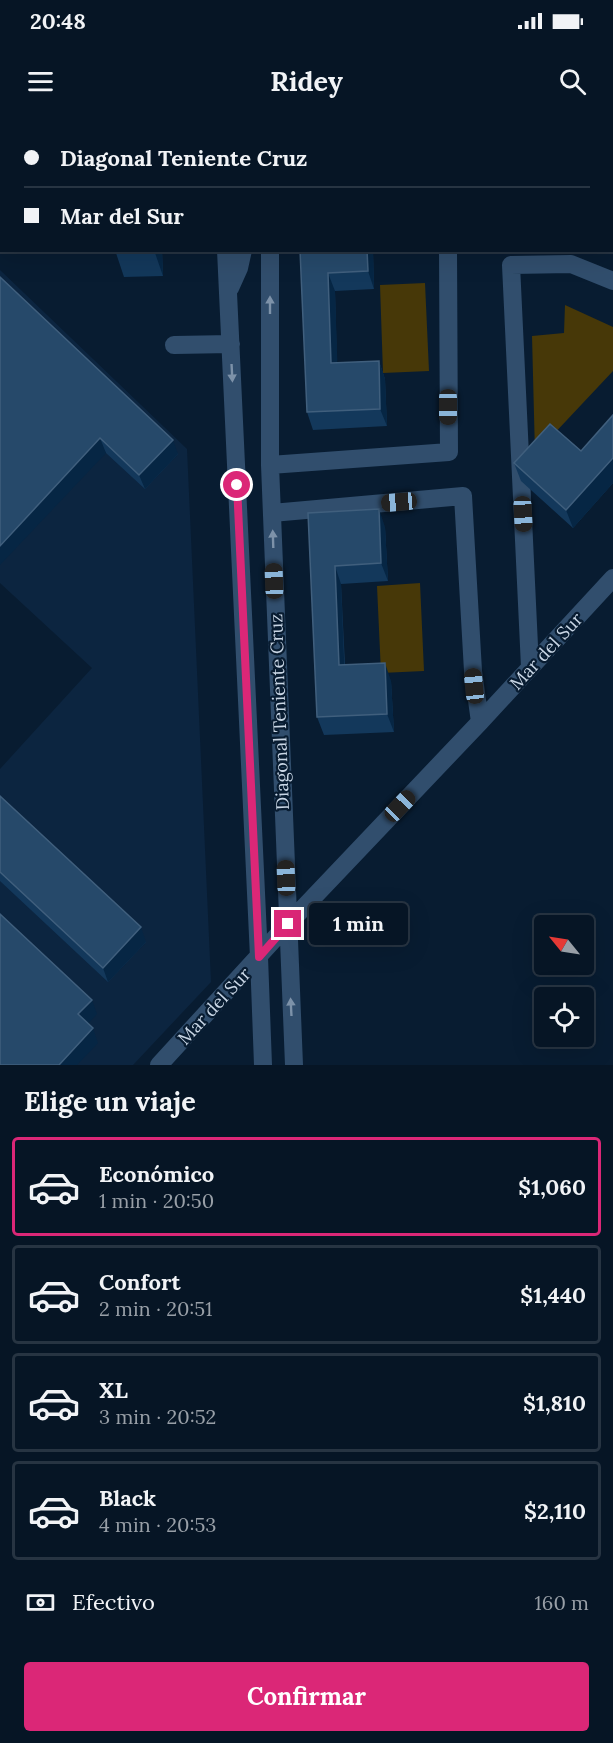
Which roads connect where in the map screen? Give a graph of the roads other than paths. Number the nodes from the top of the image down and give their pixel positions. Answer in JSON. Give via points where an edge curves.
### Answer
{"nodes":[{"id":1,"x":226,"y":252,"type":"edge"},
{"id":2,"x":243,"y":252,"type":"edge"},
{"id":3,"x":270,"y":252,"type":"edge"},
{"id":4,"x":448,"y":252,"type":"edge"},
{"id":5,"x":613,"y":281,"type":"edge"},
{"id":6,"x":228,"y":294,"type":"junction"},
{"id":7,"x":231,"y":344,"type":"junction"},
{"id":8,"x":174,"y":345,"type":"dead end"},
{"id":9,"x":270,"y":465,"type":"junction"},
{"id":10,"x":272,"y":513,"type":"junction"},
{"id":11,"x":613,"y":578,"type":"edge"},
{"id":12,"x":530,"y":667,"type":"junction"},
{"id":13,"x":480,"y":722,"type":"junction"},
{"id":14,"x":288,"y":924,"type":"junction"},
{"id":15,"x":259,"y":957,"type":"junction"},
{"id":16,"x":159,"y":1065,"type":"edge"},
{"id":17,"x":263,"y":1065,"type":"edge"},
{"id":18,"x":294,"y":1065,"type":"edge"}],
"edges":[{"from":1,"to":6,"type":"street","name":"Diagonal Teniente Cruz"},
{"from":2,"to":6,"type":"street","name":"Diagonal Teniente Cruz"},
{"from":9,"to":3,"type":"street","name":"Diagonal Teniente Cruz","one_way":true},
{"from":4,"to":9,"type":"street","via":[[449,452]]},
{"from":5,"to":12,"type":"street","via":[[571,264],[511,265]]},
{"from":6,"to":7,"type":"street","name":"Diagonal Teniente Cruz"},
{"from":7,"to":8,"type":"street"},
{"from":7,"to":15,"type":"street","name":"Diagonal Teniente Cruz","one_way":true},
{"from":9,"to":10,"type":"street","name":"Diagonal Teniente Cruz"},
{"from":10,"to":13,"type":"street","via":[[463,496],[473,671]]},
{"from":14,"to":10,"type":"street","name":"Diagonal Teniente Cruz","one_way":true},
{"from":11,"to":12,"type":"street","name":"Mar del Sur"},
{"from":12,"to":13,"type":"street","name":"Mar del Sur"},
{"from":13,"to":14,"type":"street","name":"Mar del Sur"},
{"from":14,"to":15,"type":"street","name":"Mar del Sur"},
{"from":18,"to":14,"type":"street","name":"Diagonal Teniente Cruz","one_way":true},
{"from":15,"to":16,"type":"street","name":"Mar del Sur"},
{"from":15,"to":17,"type":"street","name":"Diagonal Teniente Cruz"}]}
